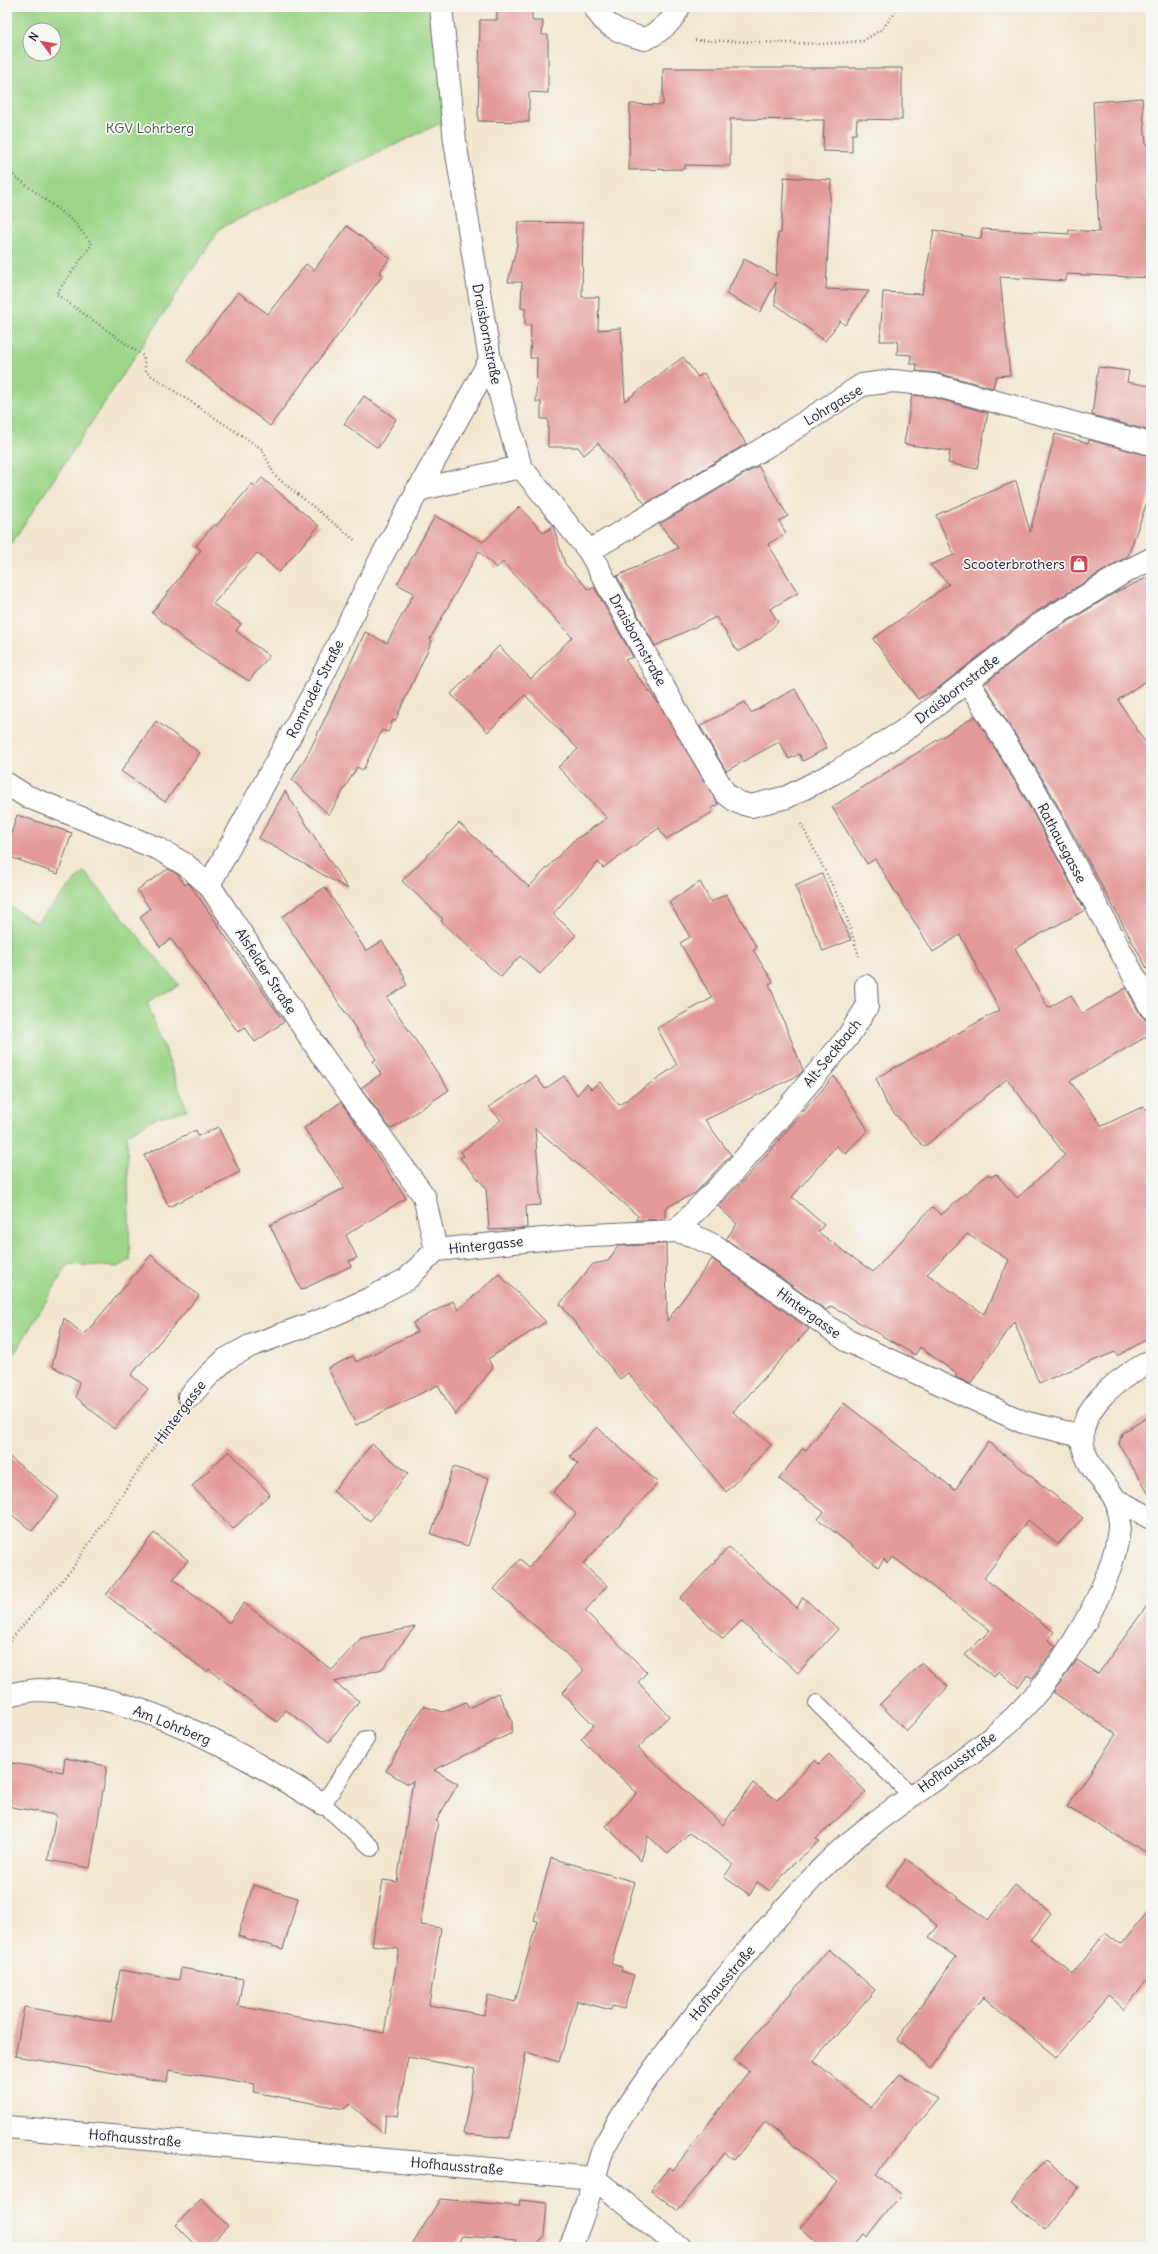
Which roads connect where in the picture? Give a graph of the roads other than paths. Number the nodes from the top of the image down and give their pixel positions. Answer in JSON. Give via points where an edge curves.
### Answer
{"nodes":[{"id":1,"x":441,"y":7,"type":"edge"},
{"id":2,"x":595,"y":7,"type":"edge"},
{"id":3,"x":680,"y":7,"type":"edge"},
{"id":4,"x":490,"y":360,"type":"junction"},
{"id":5,"x":1151,"y":444,"type":"edge"},
{"id":6,"x":521,"y":467,"type":"junction"},
{"id":7,"x":417,"y":490,"type":"junction"},
{"id":8,"x":589,"y":551,"type":"junction"},
{"id":9,"x":1151,"y":559,"type":"edge"},
{"id":10,"x":968,"y":681,"type":"junction"},
{"id":11,"x":7,"y":784,"type":"edge"},
{"id":12,"x":209,"y":886,"type":"junction"},
{"id":13,"x":866,"y":986,"type":"road end"},
{"id":14,"x":1151,"y":1008,"type":"edge"},
{"id":15,"x":676,"y":1231,"type":"junction"},
{"id":16,"x":436,"y":1250,"type":"junction"},
{"id":17,"x":1151,"y":1361,"type":"edge"},
{"id":18,"x":189,"y":1397,"type":"road end"},
{"id":19,"x":1082,"y":1436,"type":"junction"},
{"id":20,"x":1116,"y":1500,"type":"junction"},
{"id":21,"x":1151,"y":1518,"type":"edge"},
{"id":22,"x":7,"y":1695,"type":"edge"},
{"id":23,"x":817,"y":1703,"type":"dead end"},
{"id":24,"x":366,"y":1739,"type":"dead end"},
{"id":25,"x":912,"y":1796,"type":"junction"},
{"id":26,"x":323,"y":1804,"type":"junction"},
{"id":27,"x":372,"y":1848,"type":"dead end"},
{"id":28,"x":7,"y":2127,"type":"edge"},
{"id":29,"x":594,"y":2178,"type":"junction"},
{"id":30,"x":570,"y":2247,"type":"edge"},
{"id":31,"x":679,"y":2247,"type":"edge"}],
"edges":[{"from":1,"to":4,"type":"street","name":"Draisbornstraße","via":[[455,140]]},
{"from":2,"to":3,"type":"street","via":[[598,15],[607,24],[622,33],[645,39],[670,24]]},
{"from":4,"to":6,"type":"street","name":"Draisbornstraße"},
{"from":4,"to":7,"type":"street","name":"Romroder Straße"},
{"from":5,"to":8,"type":"street","name":"Lohrgasse","via":[[934,385],[893,381],[862,385],[768,446]]},
{"from":6,"to":7,"type":"street"},
{"from":6,"to":8,"type":"street","name":"Draisbornstraße"},
{"from":7,"to":12,"type":"street","name":"Romroder Straße","via":[[319,683]]},
{"from":8,"to":10,"type":"street","name":"Draisbornstraße","via":[[680,718],[725,793],[738,802],[751,806],[787,797],[832,774],[902,732]]},
{"from":9,"to":10,"type":"street","name":"Draisbornstraße","via":[[1123,573],[1040,625]]},
{"from":10,"to":14,"type":"street","name":"Rathausgasse","via":[[1037,794]]},
{"from":11,"to":12,"type":"street","name":"Alsfelder Straße","via":[[26,796],[159,849],[186,865]]},
{"from":12,"to":16,"type":"street","name":"Alsfelder Straße","via":[[322,1054],[424,1196]]},
{"from":13,"to":15,"type":"street","name":"Alt-Seckbach","via":[[867,1006],[847,1038],[733,1172]]},
{"from":15,"to":16,"type":"street","name":"Hintergasse","via":[[572,1236]]},
{"from":15,"to":19,"type":"street","name":"Hintergasse","via":[[714,1246],[848,1342],[1023,1422]]},
{"from":16,"to":18,"type":"street","name":"Hintergasse","via":[[406,1279],[369,1299],[324,1319],[250,1346],[226,1359]]},
{"from":17,"to":19,"type":"street","via":[[1121,1378],[1110,1388],[1088,1416]]},
{"from":19,"to":20,"type":"street","name":"Hofhausstraße","via":[[1088,1461]]},
{"from":20,"to":21,"type":"street"},
{"from":20,"to":25,"type":"street","name":"Hofhausstraße","via":[[1119,1512],[1118,1527],[1108,1570],[1091,1612],[1073,1643],[1050,1674],[999,1731]]},
{"from":22,"to":26,"type":"street","name":"Am Lohrberg","via":[[39,1690],[109,1700],[180,1725],[250,1759]]},
{"from":23,"to":25,"type":"lane"},
{"from":24,"to":26,"type":"lane"},
{"from":25,"to":29,"type":"street","name":"Hofhausstraße","via":[[871,1826],[827,1864],[743,1957],[687,2025],[631,2103],[603,2148]]},
{"from":26,"to":27,"type":"lane"},
{"from":28,"to":29,"type":"street","name":"Hofhausstraße"},
{"from":29,"to":30,"type":"street","via":[[580,2227]]},
{"from":29,"to":31,"type":"street"}]}
